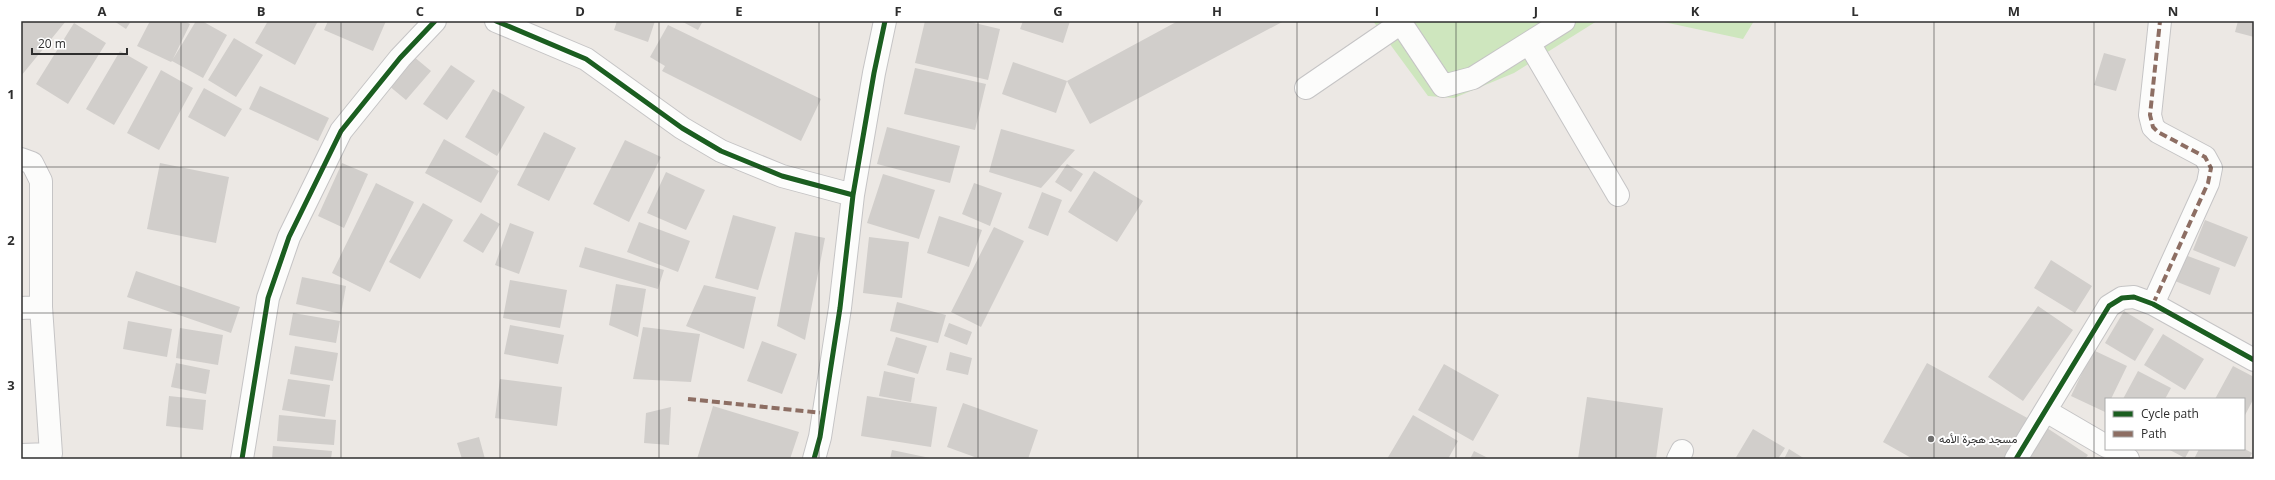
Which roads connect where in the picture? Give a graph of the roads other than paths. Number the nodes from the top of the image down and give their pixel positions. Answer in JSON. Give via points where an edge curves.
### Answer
{"nodes":[{"id":1,"x":436,"y":21,"type":"edge"},
{"id":2,"x":496,"y":21,"type":"edge"},
{"id":3,"x":885,"y":21,"type":"edge"},
{"id":4,"x":1564,"y":21,"type":"edge"},
{"id":5,"x":2160,"y":21,"type":"edge"},
{"id":6,"x":1529,"y":43,"type":"junction"},
{"id":7,"x":1306,"y":88,"type":"dead end"},
{"id":8,"x":21,"y":158,"type":"edge"},
{"id":9,"x":853,"y":195,"type":"junction"},
{"id":10,"x":1618,"y":195,"type":"dead end"},
{"id":11,"x":2153,"y":304,"type":"junction"},
{"id":12,"x":31,"y":307,"type":"edge"},
{"id":13,"x":2254,"y":360,"type":"edge"},
{"id":14,"x":2046,"y":411,"type":"junction"},
{"id":15,"x":2105,"y":445,"type":"edge"},
{"id":16,"x":2113,"y":450,"type":"edge"},
{"id":17,"x":21,"y":456,"type":"edge"},
{"id":18,"x":51,"y":457,"type":"edge"},
{"id":19,"x":242,"y":459,"type":"edge"},
{"id":20,"x":814,"y":459,"type":"edge"},
{"id":21,"x":2016,"y":459,"type":"edge"},
{"id":22,"x":2128,"y":459,"type":"edge"}],
"edges":[{"from":1,"to":19,"type":"street","via":[[400,58],[341,131],[289,237],[268,298]]},
{"from":2,"to":9,"type":"street","via":[[586,59],[682,128],[721,151],[782,176]]},
{"from":3,"to":9,"type":"street"},
{"from":4,"to":6,"type":"street"},
{"from":5,"to":11,"type":"street","via":[[2150,115],[2153,127],[2205,157],[2211,168],[2208,183]]},
{"from":6,"to":7,"type":"street","via":[[1473,78],[1443,86],[1401,23]]},
{"from":6,"to":10,"type":"street"},
{"from":8,"to":12,"type":"street","via":[[32,163],[41,181]]},
{"from":9,"to":20,"type":"street","via":[[840,308],[820,437]]},
{"from":11,"to":13,"type":"street"},
{"from":11,"to":14,"type":"street","via":[[2134,297],[2122,298],[2109,306]]},
{"from":12,"to":18,"type":"street"},
{"from":14,"to":15,"type":"street"},
{"from":14,"to":21,"type":"street"},
{"from":16,"to":22,"type":"street"},
{"from":17,"to":18,"type":"street"}]}
